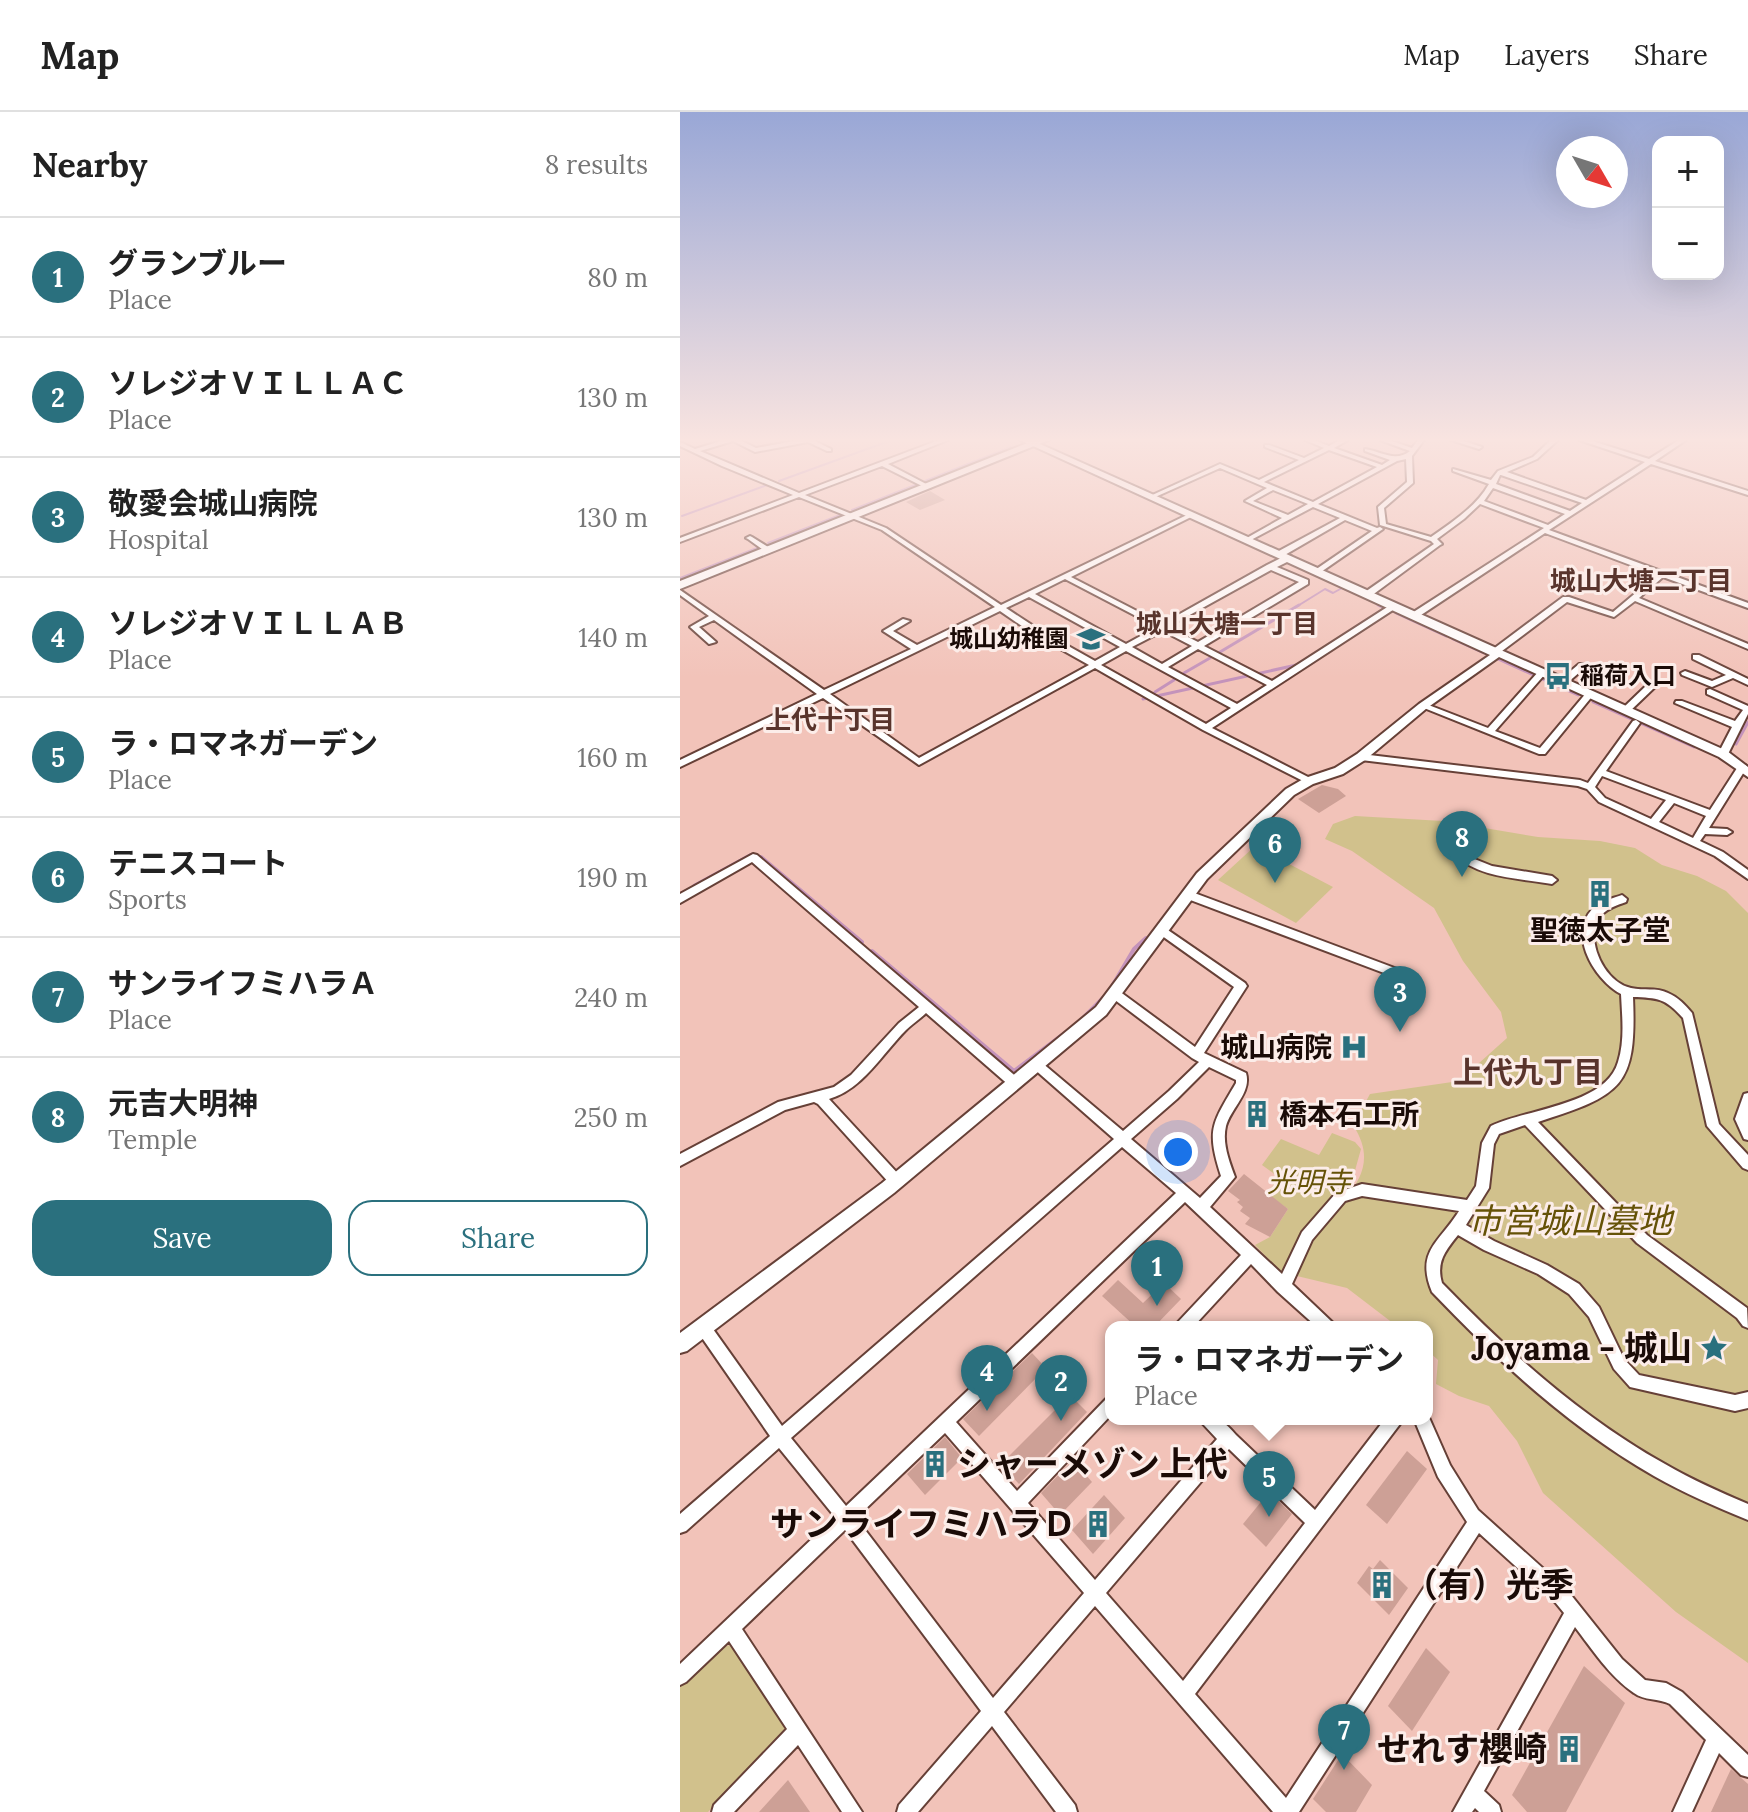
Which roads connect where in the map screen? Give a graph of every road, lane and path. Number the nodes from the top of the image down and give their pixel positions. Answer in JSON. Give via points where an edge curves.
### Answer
{"nodes":[{"id":1,"x":735,"y":519,"type":"edge"},
{"id":2,"x":847,"y":519,"type":"edge"},
{"id":3,"x":862,"y":519,"type":"edge"},
{"id":4,"x":1182,"y":519,"type":"edge"},
{"id":5,"x":1201,"y":519,"type":"edge"},
{"id":6,"x":1286,"y":519,"type":"edge"},
{"id":7,"x":1342,"y":519,"type":"edge"},
{"id":8,"x":1349,"y":519,"type":"edge"},
{"id":9,"x":1380,"y":519,"type":"edge"},
{"id":10,"x":1458,"y":519,"type":"edge"},
{"id":11,"x":1524,"y":519,"type":"edge"},
{"id":12,"x":1563,"y":519,"type":"edge"},
{"id":13,"x":1380,"y":528,"type":"junction"},
{"id":14,"x":1548,"y":529,"type":"junction"},
{"id":15,"x":750,"y":538,"type":"dead end"},
{"id":16,"x":1432,"y":539,"type":"junction"},
{"id":17,"x":680,"y":540,"type":"edge"},
{"id":18,"x":1247,"y":540,"type":"junction"},
{"id":19,"x":769,"y":550,"type":"junction"},
{"id":20,"x":1284,"y":556,"type":"junction"},
{"id":21,"x":1270,"y":567,"type":"junction"},
{"id":22,"x":1318,"y":572,"type":"junction"},
{"id":23,"x":1662,"y":574,"type":"junction"},
{"id":24,"x":1064,"y":576,"type":"junction"},
{"id":25,"x":680,"y":585,"type":"edge"},
{"id":26,"x":680,"y":592,"type":"edge"},
{"id":27,"x":1029,"y":594,"type":"junction"},
{"id":28,"x":1368,"y":594,"type":"junction"},
{"id":29,"x":1636,"y":599,"type":"junction"},
{"id":30,"x":1395,"y":606,"type":"junction"},
{"id":31,"x":1748,"y":606,"type":"edge"},
{"id":32,"x":1002,"y":608,"type":"junction"},
{"id":33,"x":1415,"y":615,"type":"junction"},
{"id":34,"x":714,"y":617,"type":"junction"},
{"id":35,"x":906,"y":621,"type":"dead end"},
{"id":36,"x":1162,"y":627,"type":"junction"},
{"id":37,"x":712,"y":642,"type":"dead end"},
{"id":38,"x":1197,"y":645,"type":"junction"},
{"id":39,"x":1126,"y":647,"type":"junction"},
{"id":40,"x":1748,"y":647,"type":"edge"},
{"id":41,"x":917,"y":649,"type":"junction"},
{"id":42,"x":1495,"y":652,"type":"junction"},
{"id":43,"x":1696,"y":657,"type":"dead end"},
{"id":44,"x":1095,"y":665,"type":"junction"},
{"id":45,"x":1162,"y":667,"type":"junction"},
{"id":46,"x":1685,"y":673,"type":"dead end"},
{"id":47,"x":1539,"y":675,"type":"junction"},
{"id":48,"x":1733,"y":675,"type":"junction"},
{"id":49,"x":1598,"y":676,"type":"dead end"},
{"id":50,"x":1563,"y":682,"type":"junction"},
{"id":51,"x":1748,"y":682,"type":"edge"},
{"id":52,"x":1273,"y":685,"type":"junction"},
{"id":53,"x":1651,"y":686,"type":"dead end"},
{"id":54,"x":1710,"y":692,"type":"dead end"},
{"id":55,"x":823,"y":694,"type":"junction"},
{"id":56,"x":1590,"y":694,"type":"junction"},
{"id":57,"x":1679,"y":703,"type":"dead end"},
{"id":58,"x":1423,"y":706,"type":"junction"},
{"id":59,"x":1237,"y":708,"type":"junction"},
{"id":60,"x":1748,"y":709,"type":"edge"},
{"id":61,"x":1626,"y":710,"type":"junction"},
{"id":62,"x":1638,"y":720,"type":"junction"},
{"id":63,"x":1736,"y":725,"type":"junction"},
{"id":64,"x":1206,"y":728,"type":"junction"},
{"id":65,"x":1490,"y":731,"type":"junction"},
{"id":66,"x":1723,"y":754,"type":"junction"},
{"id":67,"x":1361,"y":757,"type":"junction"},
{"id":68,"x":680,"y":764,"type":"edge"},
{"id":69,"x":1745,"y":770,"type":"edge"},
{"id":70,"x":1600,"y":772,"type":"junction"},
{"id":71,"x":1309,"y":781,"type":"junction"},
{"id":72,"x":1590,"y":787,"type":"junction"},
{"id":73,"x":1672,"y":799,"type":"junction"},
{"id":74,"x":1713,"y":815,"type":"junction"},
{"id":75,"x":1654,"y":822,"type":"junction"},
{"id":76,"x":1704,"y":831,"type":"junction"},
{"id":77,"x":1727,"y":832,"type":"dead end"},
{"id":78,"x":1695,"y":842,"type":"junction"},
{"id":79,"x":1460,"y":854,"type":"dead end"},
{"id":80,"x":1748,"y":875,"type":"edge"},
{"id":81,"x":1552,"y":880,"type":"dead end"},
{"id":82,"x":683,"y":893,"type":"edge"},
{"id":83,"x":1189,"y":895,"type":"junction"},
{"id":84,"x":1622,"y":899,"type":"dead end"},
{"id":85,"x":1162,"y":930,"type":"junction"},
{"id":86,"x":1396,"y":973,"type":"dead end"},
{"id":87,"x":1627,"y":991,"type":"junction"},
{"id":88,"x":1115,"y":994,"type":"junction"},
{"id":89,"x":926,"y":1007,"type":"junction"},
{"id":90,"x":1202,"y":1058,"type":"junction"},
{"id":91,"x":1037,"y":1065,"type":"junction"},
{"id":92,"x":1015,"y":1083,"type":"junction"},
{"id":93,"x":814,"y":1097,"type":"junction"},
{"id":94,"x":1748,"y":1098,"type":"edge"},
{"id":95,"x":1527,"y":1119,"type":"junction"},
{"id":96,"x":1748,"y":1135,"type":"edge"},
{"id":97,"x":1121,"y":1139,"type":"junction"},
{"id":98,"x":680,"y":1160,"type":"edge"},
{"id":99,"x":1748,"y":1164,"type":"edge"},
{"id":100,"x":896,"y":1181,"type":"junction"},
{"id":101,"x":1184,"y":1194,"type":"junction"},
{"id":102,"x":1201,"y":1207,"type":"junction"},
{"id":103,"x":1470,"y":1207,"type":"junction"},
{"id":104,"x":1457,"y":1227,"type":"junction"},
{"id":105,"x":1251,"y":1254,"type":"junction"},
{"id":106,"x":1283,"y":1287,"type":"junction"},
{"id":107,"x":1189,"y":1321,"type":"edge"},
{"id":108,"x":1320,"y":1321,"type":"edge"},
{"id":109,"x":1748,"y":1321,"type":"edge"},
{"id":110,"x":703,"y":1327,"type":"junction"},
{"id":111,"x":680,"y":1344,"type":"edge"},
{"id":112,"x":1748,"y":1400,"type":"edge"},
{"id":113,"x":1105,"y":1410,"type":"edge"},
{"id":114,"x":946,"y":1422,"type":"junction"},
{"id":115,"x":1215,"y":1425,"type":"edge"},
{"id":116,"x":1390,"y":1425,"type":"edge"},
{"id":117,"x":1425,"y":1425,"type":"edge"},
{"id":118,"x":780,"y":1437,"type":"junction"},
{"id":119,"x":1229,"y":1437,"type":"junction"},
{"id":120,"x":1017,"y":1503,"type":"junction"},
{"id":121,"x":1748,"y":1512,"type":"edge"},
{"id":122,"x":846,"y":1518,"type":"junction"},
{"id":123,"x":1315,"y":1521,"type":"junction"},
{"id":124,"x":1477,"y":1521,"type":"junction"},
{"id":125,"x":680,"y":1525,"type":"edge"},
{"id":126,"x":1096,"y":1592,"type":"junction"},
{"id":127,"x":1574,"y":1611,"type":"junction"},
{"id":128,"x":731,"y":1628,"type":"junction"},
{"id":129,"x":680,"y":1676,"type":"edge"},
{"id":130,"x":1185,"y":1693,"type":"junction"},
{"id":131,"x":992,"y":1712,"type":"junction"},
{"id":132,"x":799,"y":1730,"type":"junction"},
{"id":133,"x":1717,"y":1736,"type":"junction"},
{"id":134,"x":1748,"y":1768,"type":"edge"},
{"id":135,"x":1474,"y":1794,"type":"junction"},
{"id":136,"x":721,"y":1812,"type":"edge"},
{"id":137,"x":853,"y":1812,"type":"edge"},
{"id":138,"x":906,"y":1812,"type":"edge"},
{"id":139,"x":1068,"y":1812,"type":"edge"},
{"id":140,"x":1287,"y":1812,"type":"edge"},
{"id":141,"x":1462,"y":1812,"type":"edge"},
{"id":142,"x":1492,"y":1812,"type":"edge"},
{"id":143,"x":1682,"y":1812,"type":"edge"}],
"edges":[{"from":1,"to":17,"type":"street"},
{"from":2,"to":19,"type":"main road"},
{"from":3,"to":32,"type":"street"},
{"from":4,"to":24,"type":"street"},
{"from":5,"to":18,"type":"street"},
{"from":6,"to":18,"type":"street"},
{"from":7,"to":20,"type":"street"},
{"from":8,"to":13,"type":"street"},
{"from":9,"to":13,"type":"street"},
{"from":10,"to":16,"type":"street"},
{"from":11,"to":14,"type":"street"},
{"from":12,"to":14,"type":"street"},
{"from":13,"to":16,"type":"street"},
{"from":13,"to":22,"type":"street"},
{"from":14,"to":23,"type":"street"},
{"from":14,"to":33,"type":"street"},
{"from":15,"to":19,"type":"street"},
{"from":16,"to":28,"type":"street","via":[[1438,543]]},
{"from":18,"to":20,"type":"street"},
{"from":19,"to":25,"type":"main road"},
{"from":20,"to":21,"type":"street"},
{"from":20,"to":22,"type":"street"},
{"from":21,"to":36,"type":"street"},
{"from":21,"to":38,"type":"street","via":[[1305,582]]},
{"from":22,"to":28,"type":"street"},
{"from":23,"to":29,"type":"street"},
{"from":23,"to":31,"type":"street"},
{"from":24,"to":27,"type":"street"},
{"from":24,"to":36,"type":"street"},
{"from":26,"to":34,"type":"street"},
{"from":27,"to":32,"type":"street"},
{"from":27,"to":39,"type":"street"},
{"from":28,"to":30,"type":"street"},
{"from":29,"to":40,"type":"street"},
{"from":29,"to":42,"type":"street","via":[[1611,616],[1566,599]]},
{"from":30,"to":33,"type":"street"},
{"from":30,"to":52,"type":"street"},
{"from":32,"to":41,"type":"street"},
{"from":32,"to":44,"type":"street"},
{"from":33,"to":42,"type":"street"},
{"from":34,"to":37,"type":"street","via":[[694,627]]},
{"from":34,"to":55,"type":"street"},
{"from":35,"to":41,"type":"street","via":[[887,631]]},
{"from":36,"to":38,"type":"street"},
{"from":36,"to":39,"type":"street"},
{"from":38,"to":45,"type":"street"},
{"from":38,"to":52,"type":"street"},
{"from":39,"to":44,"type":"street"},
{"from":39,"to":45,"type":"street"},
{"from":41,"to":55,"type":"street"},
{"from":42,"to":47,"type":"street"},
{"from":42,"to":58,"type":"street"},
{"from":43,"to":48,"type":"street"},
{"from":44,"to":55,"type":"street","via":[[919,762]]},
{"from":44,"to":64,"type":"street"},
{"from":45,"to":59,"type":"street"},
{"from":46,"to":48,"type":"street","via":[[1712,684]]},
{"from":47,"to":50,"type":"street"},
{"from":47,"to":65,"type":"street"},
{"from":48,"to":51,"type":"street"},
{"from":49,"to":50,"type":"street","via":[[1581,667]]},
{"from":50,"to":56,"type":"street"},
{"from":52,"to":59,"type":"street"},
{"from":53,"to":61,"type":"street"},
{"from":54,"to":60,"type":"street"},
{"from":55,"to":68,"type":"street"},
{"from":56,"to":61,"type":"street"},
{"from":56,"to":65,"type":"street","via":[[1542,752]]},
{"from":57,"to":63,"type":"street"},
{"from":58,"to":65,"type":"street"},
{"from":58,"to":67,"type":"street"},
{"from":59,"to":64,"type":"street"},
{"from":60,"to":63,"type":"street"},
{"from":61,"to":62,"type":"street"},
{"from":62,"to":66,"type":"street"},
{"from":62,"to":70,"type":"street"},
{"from":63,"to":66,"type":"street"},
{"from":64,"to":71,"type":"street"},
{"from":66,"to":69,"type":"street"},
{"from":67,"to":71,"type":"street"},
{"from":67,"to":72,"type":"street","via":[[1575,781]]},
{"from":69,"to":74,"type":"street"},
{"from":70,"to":72,"type":"street"},
{"from":70,"to":73,"type":"street"},
{"from":71,"to":83,"type":"street","via":[[1290,792],[1202,876]]},
{"from":72,"to":75,"type":"street","via":[[1602,800]]},
{"from":73,"to":74,"type":"street"},
{"from":73,"to":75,"type":"street"},
{"from":74,"to":76,"type":"street"},
{"from":75,"to":78,"type":"street"},
{"from":76,"to":77,"type":"street"},
{"from":76,"to":78,"type":"street"},
{"from":78,"to":80,"type":"street"},
{"from":79,"to":81,"type":"street","via":[[1468,862]]},
{"from":82,"to":89,"type":"street","via":[[753,857]]},
{"from":83,"to":85,"type":"street"},
{"from":83,"to":86,"type":"street"},
{"from":84,"to":87,"type":"street","via":[[1600,908],[1588,940],[1604,975]]},
{"from":85,"to":88,"type":"street"},
{"from":85,"to":90,"type":"street","via":[[1241,986]]},
{"from":87,"to":95,"type":"street","via":[[1626,1061],[1619,1078],[1584,1103]]},
{"from":87,"to":99,"type":"street","via":[[1664,994],[1688,1016],[1713,1126]]},
{"from":88,"to":90,"type":"street"},
{"from":88,"to":91,"type":"street"},
{"from":89,"to":92,"type":"street"},
{"from":89,"to":93,"type":"street","via":[[849,1084]]},
{"from":90,"to":97,"type":"street"},
{"from":90,"to":102,"type":"street","via":[[1242,1077],[1242,1084],[1216,1143],[1228,1177]]},
{"from":91,"to":92,"type":"street"},
{"from":91,"to":97,"type":"street"},
{"from":92,"to":100,"type":"street"},
{"from":93,"to":98,"type":"street","via":[[782,1106]]},
{"from":93,"to":100,"type":"street"},
{"from":94,"to":96,"type":"street","via":[[1741,1119]]},
{"from":95,"to":103,"type":"street","via":[[1491,1136],[1482,1188]]},
{"from":95,"to":109,"type":"street","via":[[1631,1228]]},
{"from":97,"to":101,"type":"street"},
{"from":97,"to":118,"type":"street"},
{"from":100,"to":110,"type":"street"},
{"from":101,"to":102,"type":"street"},
{"from":101,"to":114,"type":"street"},
{"from":102,"to":105,"type":"street"},
{"from":103,"to":104,"type":"street"},
{"from":103,"to":106,"type":"street","via":[[1362,1190],[1341,1197],[1307,1236]]},
{"from":104,"to":112,"type":"street","via":[[1587,1301],[1614,1359],[1635,1382],[1735,1403]]},
{"from":104,"to":121,"type":"street","via":[[1434,1253],[1432,1275],[1513,1363],[1559,1403],[1658,1472]]},
{"from":105,"to":106,"type":"street"},
{"from":105,"to":107,"type":"street"},
{"from":106,"to":108,"type":"street"},
{"from":110,"to":111,"type":"street"},
{"from":110,"to":118,"type":"street"},
{"from":113,"to":120,"type":"street"},
{"from":114,"to":120,"type":"street"},
{"from":114,"to":122,"type":"street"},
{"from":115,"to":119,"type":"street"},
{"from":116,"to":123,"type":"street"},
{"from":117,"to":124,"type":"street","via":[[1444,1471]]},
{"from":118,"to":122,"type":"street"},
{"from":118,"to":125,"type":"street"},
{"from":119,"to":123,"type":"street"},
{"from":119,"to":126,"type":"street"},
{"from":120,"to":126,"type":"street"},
{"from":122,"to":128,"type":"street"},
{"from":122,"to":131,"type":"street"},
{"from":123,"to":130,"type":"street"},
{"from":124,"to":127,"type":"street"},
{"from":124,"to":140,"type":"street"},
{"from":126,"to":130,"type":"street"},
{"from":126,"to":131,"type":"street"},
{"from":127,"to":133,"type":"street","via":[[1641,1688],[1666,1692]]},
{"from":127,"to":135,"type":"street"},
{"from":128,"to":129,"type":"street"},
{"from":128,"to":132,"type":"street"},
{"from":130,"to":140,"type":"street"},
{"from":131,"to":138,"type":"street"},
{"from":131,"to":139,"type":"street"},
{"from":132,"to":136,"type":"street"},
{"from":132,"to":137,"type":"street"},
{"from":133,"to":134,"type":"street"},
{"from":133,"to":143,"type":"street"},
{"from":135,"to":141,"type":"street"},
{"from":135,"to":142,"type":"street"}]}
